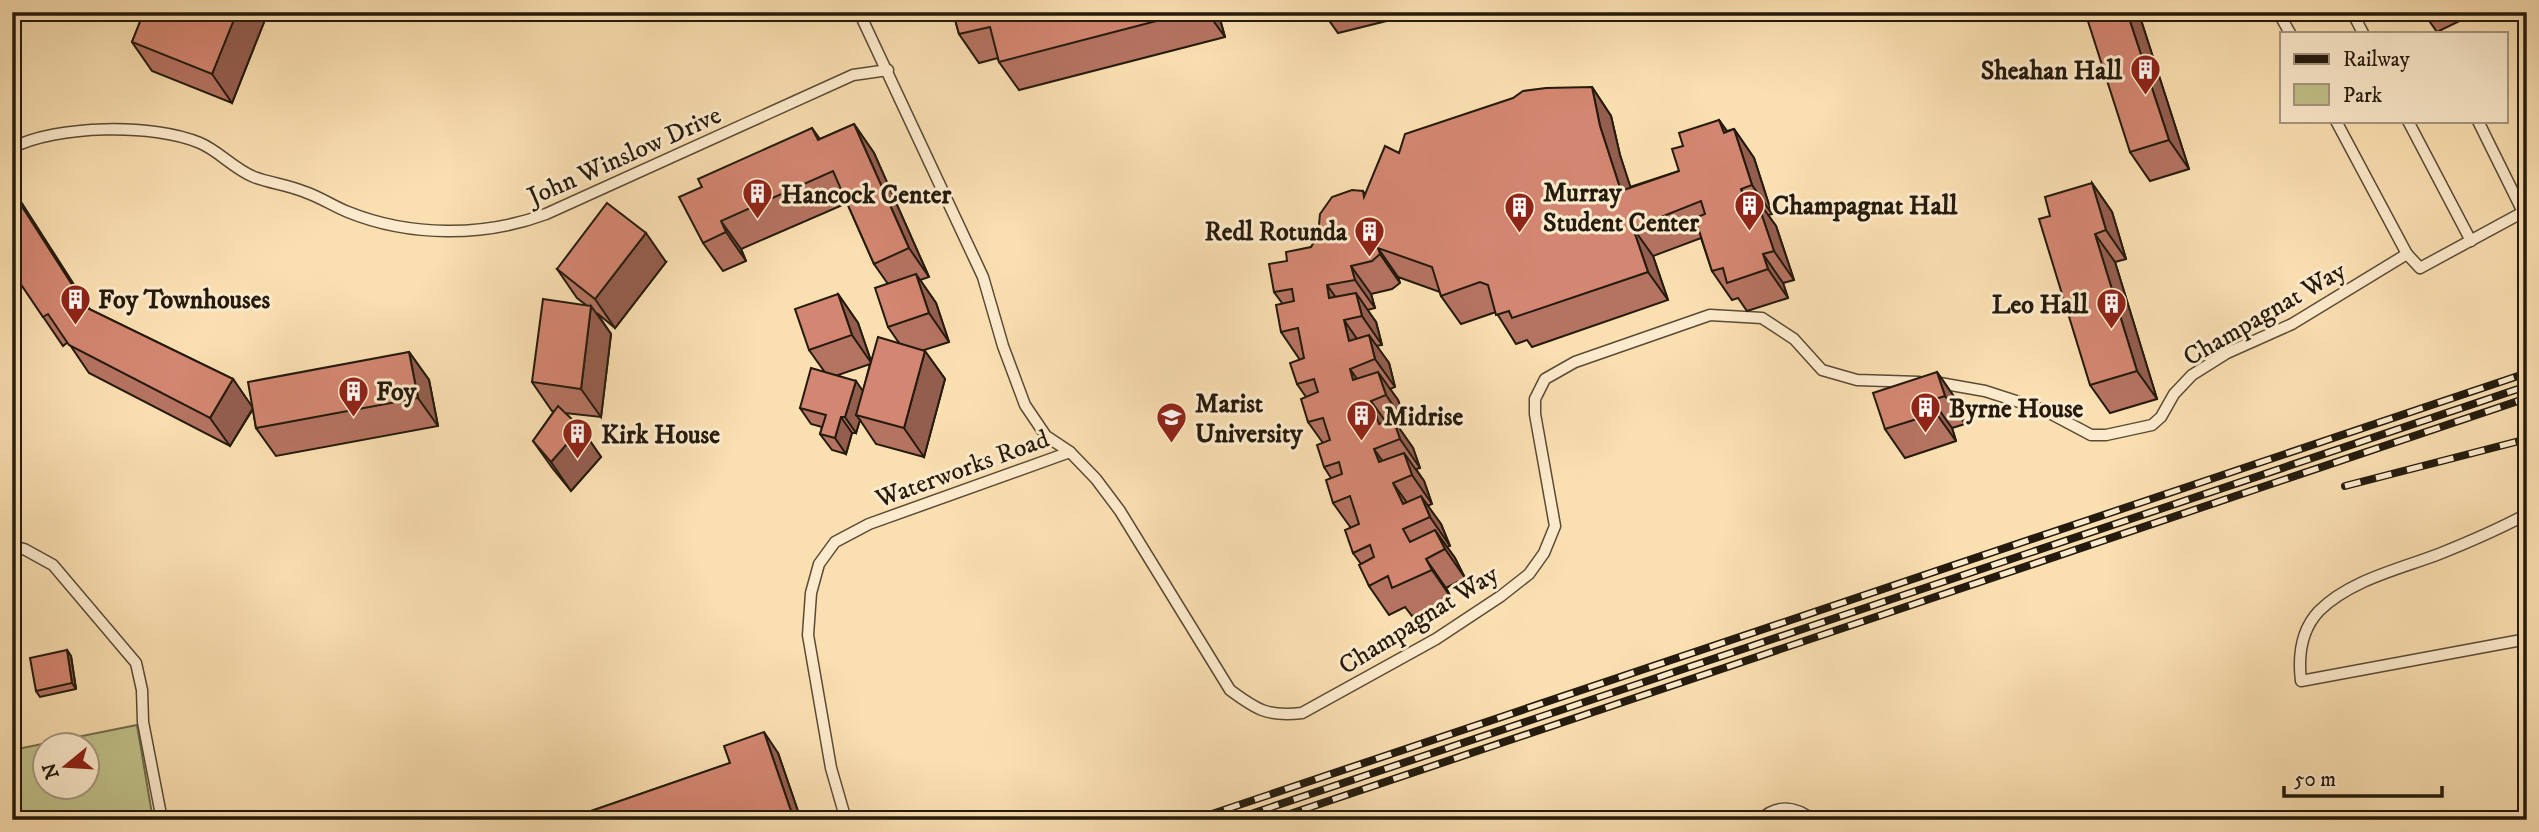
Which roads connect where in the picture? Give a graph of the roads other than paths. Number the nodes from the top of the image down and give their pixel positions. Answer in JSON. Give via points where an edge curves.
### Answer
{"nodes":[{"id":1,"x":859,"y":12,"type":"edge"},
{"id":2,"x":2278,"y":12,"type":"edge"},
{"id":3,"x":2352,"y":12,"type":"edge"},
{"id":4,"x":2289,"y":32,"type":"edge"},
{"id":5,"x":2362,"y":32,"type":"edge"},
{"id":6,"x":888,"y":70,"type":"junction"},
{"id":7,"x":2337,"y":122,"type":"edge"},
{"id":8,"x":2409,"y":122,"type":"edge"},
{"id":9,"x":2479,"y":122,"type":"edge"},
{"id":10,"x":12,"y":148,"type":"edge"},
{"id":11,"x":2525,"y":211,"type":"edge"},
{"id":12,"x":2470,"y":241,"type":"junction"},
{"id":13,"x":2407,"y":254,"type":"junction"},
{"id":14,"x":1070,"y":452,"type":"junction"},
{"id":15,"x":2527,"y":514,"type":"edge"},
{"id":16,"x":12,"y":546,"type":"edge"},
{"id":17,"x":2527,"y":639,"type":"edge"},
{"id":18,"x":162,"y":820,"type":"edge"},
{"id":19,"x":846,"y":820,"type":"edge"},
{"id":20,"x":1760,"y":820,"type":"edge"},
{"id":21,"x":1813,"y":820,"type":"edge"}],
"edges":[{"from":1,"to":6,"type":"lane","name":"Waterworks Road"},
{"from":2,"to":4,"type":"lane"},
{"from":3,"to":5,"type":"lane"},
{"from":6,"to":10,"type":"lane","name":"John Winslow Drive","via":[[853,75],[546,214],[524,222],[452,232],[396,226],[349,212],[304,191],[252,177],[200,143],[151,131],[97,129],[26,141]]},
{"from":6,"to":14,"type":"lane","name":"Waterworks Road","via":[[983,277],[1025,405],[1046,436]]},
{"from":7,"to":13,"type":"lane"},
{"from":8,"to":12,"type":"lane"},
{"from":9,"to":11,"type":"lane"},
{"from":11,"to":12,"type":"lane"},
{"from":12,"to":13,"type":"lane","via":[[2420,268]]},
{"from":13,"to":14,"type":"lane","name":"Champagnat Way","via":[[2292,324],[2227,353],[2192,375],[2152,425],[2106,435],[2091,435],[2044,410],[1985,391],[1938,382],[1857,380],[1822,370],[1794,339],[1762,318],[1710,315],[1576,362],[1545,379],[1535,399],[1555,526],[1529,574],[1436,639],[1302,713],[1281,716],[1253,707],[1230,690],[1120,511]]},
{"from":14,"to":19,"type":"lane","name":"Waterworks Road","via":[[869,524],[835,542],[819,564],[808,635],[831,768]]},
{"from":15,"to":17,"type":"lane","via":[[2328,603],[2310,622],[2302,643],[2301,681]]},
{"from":16,"to":18,"type":"lane","via":[[53,565],[136,663]]},
{"from":20,"to":21,"type":"lane","via":[[1779,808],[1791,808]]}]}
